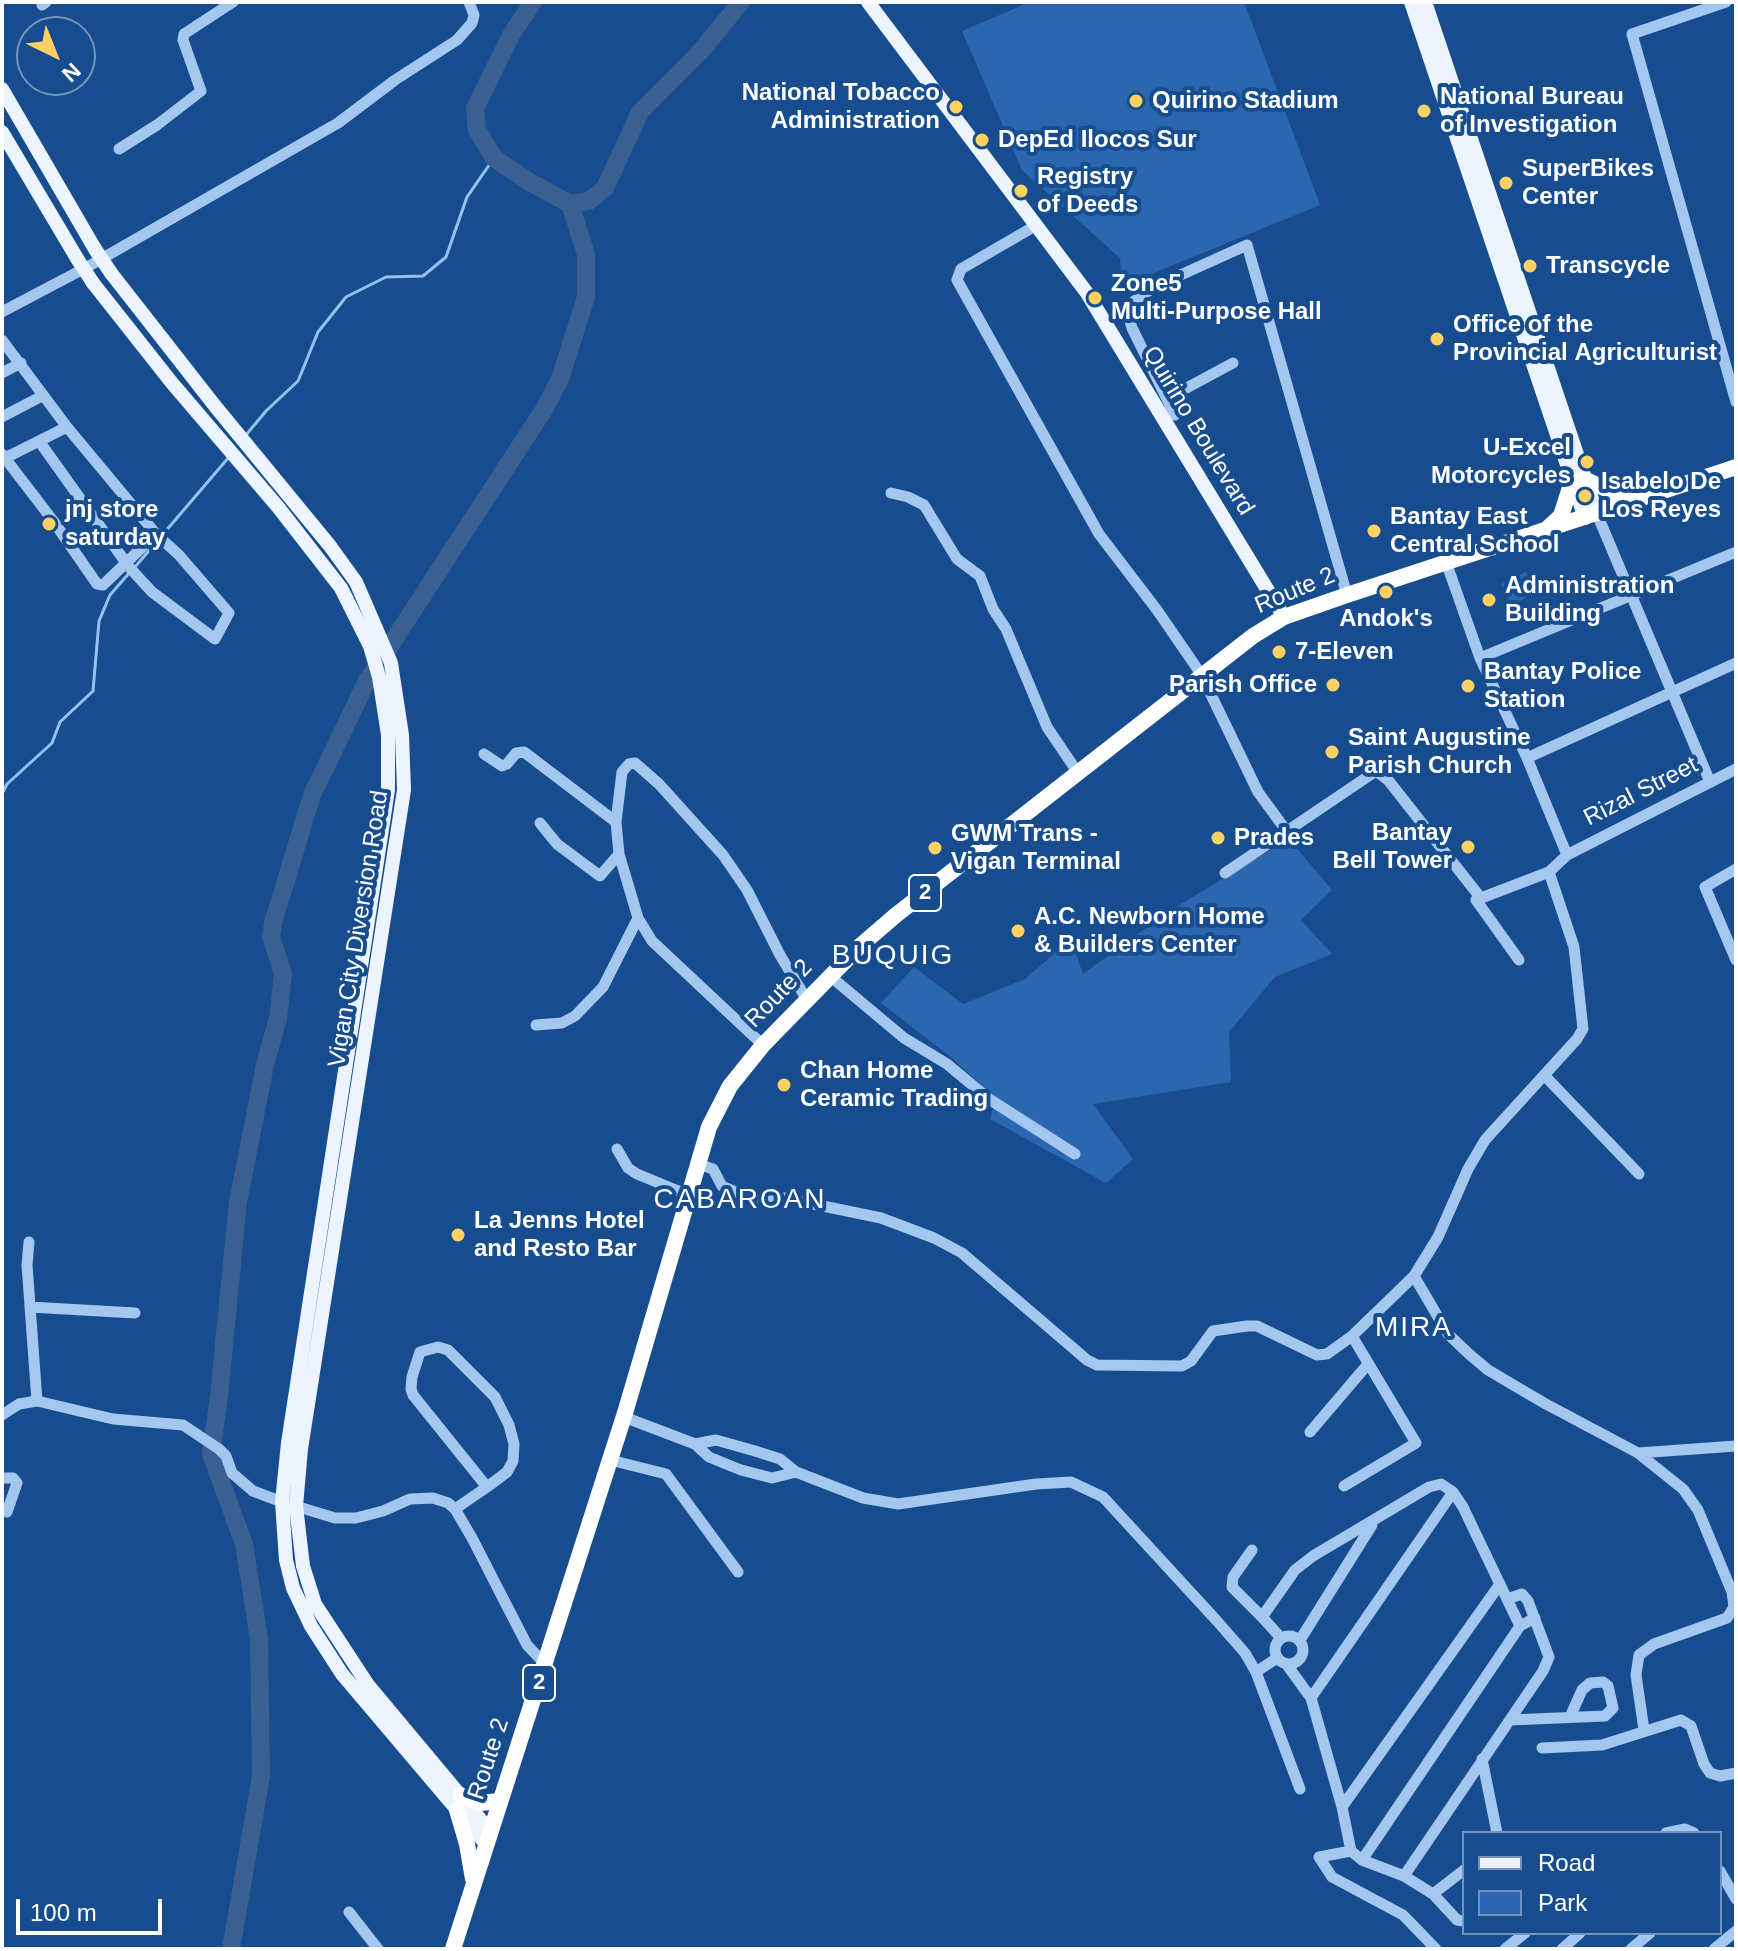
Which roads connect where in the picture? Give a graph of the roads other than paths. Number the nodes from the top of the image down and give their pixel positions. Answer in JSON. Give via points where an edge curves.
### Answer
{"nodes":[{"id":1,"x":233,"y":2,"type":"edge"},
{"id":2,"x":469,"y":2,"type":"edge"},
{"id":3,"x":868,"y":2,"type":"edge"},
{"id":4,"x":1411,"y":2,"type":"edge"},
{"id":5,"x":1425,"y":2,"type":"edge"},
{"id":6,"x":1726,"y":2,"type":"edge"},
{"id":7,"x":2,"y":89,"type":"edge"},
{"id":8,"x":1447,"y":89,"type":"junction"},
{"id":9,"x":2,"y":132,"type":"edge"},
{"id":10,"x":119,"y":149,"type":"dead end"},
{"id":11,"x":1035,"y":226,"type":"junction"},
{"id":12,"x":2,"y":312,"type":"edge"},
{"id":13,"x":2,"y":340,"type":"edge"},
{"id":14,"x":21,"y":363,"type":"junction"},
{"id":15,"x":1233,"y":363,"type":"dead end"},
{"id":16,"x":2,"y":373,"type":"edge"},
{"id":17,"x":42,"y":396,"type":"junction"},
{"id":18,"x":1168,"y":398,"type":"junction"},
{"id":19,"x":1736,"y":402,"type":"edge"},
{"id":20,"x":1175,"y":415,"type":"dead end"},
{"id":21,"x":2,"y":417,"type":"edge"},
{"id":22,"x":67,"y":427,"type":"junction"},
{"id":23,"x":39,"y":441,"type":"junction"},
{"id":24,"x":3,"y":456,"type":"edge"},
{"id":25,"x":1736,"y":467,"type":"edge"},
{"id":26,"x":1578,"y":480,"type":"junction"},
{"id":27,"x":891,"y":493,"type":"dead end"},
{"id":28,"x":1635,"y":502,"type":"junction"},
{"id":29,"x":1591,"y":516,"type":"junction"},
{"id":30,"x":1544,"y":531,"type":"junction"},
{"id":31,"x":158,"y":535,"type":"junction"},
{"id":32,"x":1736,"y":552,"type":"edge"},
{"id":33,"x":1446,"y":562,"type":"junction"},
{"id":34,"x":128,"y":565,"type":"junction"},
{"id":35,"x":1347,"y":595,"type":"junction"},
{"id":36,"x":1630,"y":596,"type":"junction"},
{"id":37,"x":1284,"y":617,"type":"junction"},
{"id":38,"x":1480,"y":658,"type":"junction"},
{"id":39,"x":1736,"y":663,"type":"edge"},
{"id":40,"x":1201,"y":674,"type":"junction"},
{"id":41,"x":1672,"y":693,"type":"junction"},
{"id":42,"x":484,"y":754,"type":"dead end"},
{"id":43,"x":1527,"y":758,"type":"junction"},
{"id":44,"x":1736,"y":769,"type":"edge"},
{"id":45,"x":1078,"y":773,"type":"junction"},
{"id":46,"x":1710,"y":782,"type":"junction"},
{"id":47,"x":616,"y":822,"type":"junction"},
{"id":48,"x":540,"y":823,"type":"dead end"},
{"id":49,"x":1288,"y":833,"type":"junction"},
{"id":50,"x":619,"y":854,"type":"junction"},
{"id":51,"x":1567,"y":855,"type":"junction"},
{"id":52,"x":1736,"y":869,"type":"edge"},
{"id":53,"x":1549,"y":872,"type":"junction"},
{"id":54,"x":1225,"y":873,"type":"dead end"},
{"id":55,"x":1478,"y":898,"type":"junction"},
{"id":56,"x":638,"y":918,"type":"junction"},
{"id":57,"x":1519,"y":960,"type":"dead end"},
{"id":58,"x":1736,"y":960,"type":"edge"},
{"id":59,"x":830,"y":976,"type":"junction"},
{"id":60,"x":807,"y":1000,"type":"junction"},
{"id":61,"x":536,"y":1025,"type":"dead end"},
{"id":62,"x":763,"y":1045,"type":"junction"},
{"id":63,"x":1544,"y":1075,"type":"junction"},
{"id":64,"x":617,"y":1149,"type":"dead end"},
{"id":65,"x":1075,"y":1154,"type":"dead end"},
{"id":66,"x":698,"y":1164,"type":"junction"},
{"id":67,"x":1639,"y":1174,"type":"dead end"},
{"id":68,"x":688,"y":1195,"type":"junction"},
{"id":69,"x":29,"y":1242,"type":"dead end"},
{"id":70,"x":1414,"y":1276,"type":"junction"},
{"id":71,"x":30,"y":1307,"type":"junction"},
{"id":72,"x":135,"y":1313,"type":"dead end"},
{"id":73,"x":1352,"y":1336,"type":"junction"},
{"id":74,"x":1368,"y":1364,"type":"junction"},
{"id":75,"x":37,"y":1401,"type":"junction"},
{"id":76,"x":2,"y":1415,"type":"edge"},
{"id":77,"x":624,"y":1417,"type":"junction"},
{"id":78,"x":1310,"y":1432,"type":"dead end"},
{"id":79,"x":695,"y":1444,"type":"junction"},
{"id":80,"x":1736,"y":1446,"type":"edge"},
{"id":81,"x":1638,"y":1453,"type":"junction"},
{"id":82,"x":610,"y":1460,"type":"junction"},
{"id":83,"x":796,"y":1472,"type":"junction"},
{"id":84,"x":2,"y":1478,"type":"edge"},
{"id":85,"x":1344,"y":1486,"type":"dead end"},
{"id":86,"x":487,"y":1487,"type":"junction"},
{"id":87,"x":1453,"y":1492,"type":"junction"},
{"id":88,"x":289,"y":1504,"type":"junction"},
{"id":89,"x":455,"y":1509,"type":"junction"},
{"id":90,"x":7,"y":1512,"type":"dead end"},
{"id":91,"x":1374,"y":1521,"type":"junction"},
{"id":92,"x":1252,"y":1550,"type":"dead end"},
{"id":93,"x":738,"y":1572,"type":"dead end"},
{"id":94,"x":1500,"y":1584,"type":"junction"},
{"id":95,"x":1507,"y":1599,"type":"junction"},
{"id":96,"x":1262,"y":1617,"type":"junction"},
{"id":97,"x":1535,"y":1618,"type":"junction"},
{"id":98,"x":1520,"y":1626,"type":"junction"},
{"id":99,"x":1281,"y":1638,"type":"junction"},
{"id":100,"x":1300,"y":1640,"type":"junction"},
{"id":101,"x":1282,"y":1661,"type":"junction"},
{"id":102,"x":545,"y":1664,"type":"junction"},
{"id":103,"x":1256,"y":1672,"type":"junction"},
{"id":104,"x":1311,"y":1698,"type":"junction"},
{"id":105,"x":1570,"y":1717,"type":"dead end"},
{"id":106,"x":1510,"y":1720,"type":"junction"},
{"id":107,"x":1644,"y":1730,"type":"junction"},
{"id":108,"x":1542,"y":1748,"type":"dead end"},
{"id":109,"x":1482,"y":1759,"type":"junction"},
{"id":110,"x":1736,"y":1773,"type":"edge"},
{"id":111,"x":1300,"y":1789,"type":"dead end"},
{"id":112,"x":500,"y":1801,"type":"junction"},
{"id":113,"x":458,"y":1802,"type":"junction"},
{"id":114,"x":1342,"y":1807,"type":"junction"},
{"id":115,"x":1497,"y":1831,"type":"edge"},
{"id":116,"x":488,"y":1838,"type":"junction"},
{"id":117,"x":1351,"y":1851,"type":"junction"},
{"id":118,"x":1362,"y":1860,"type":"junction"},
{"id":119,"x":1462,"y":1872,"type":"edge"},
{"id":120,"x":1404,"y":1876,"type":"junction"},
{"id":121,"x":1722,"y":1877,"type":"edge"},
{"id":122,"x":473,"y":1884,"type":"junction"},
{"id":123,"x":1433,"y":1894,"type":"junction"},
{"id":124,"x":1736,"y":1899,"type":"edge"},
{"id":125,"x":349,"y":1912,"type":"dead end"},
{"id":126,"x":1462,"y":1920,"type":"edge"},
{"id":127,"x":1736,"y":1931,"type":"edge"},
{"id":128,"x":1522,"y":1935,"type":"edge"},
{"id":129,"x":1578,"y":1935,"type":"edge"},
{"id":130,"x":1648,"y":1935,"type":"edge"},
{"id":131,"x":378,"y":1949,"type":"edge"},
{"id":132,"x":453,"y":1949,"type":"edge"},
{"id":133,"x":1436,"y":1949,"type":"edge"},
{"id":134,"x":1505,"y":1949,"type":"edge"},
{"id":135,"x":1562,"y":1949,"type":"edge"},
{"id":136,"x":1631,"y":1949,"type":"edge"},
{"id":137,"x":1714,"y":1949,"type":"edge"}],
"edges":[{"from":1,"to":10,"type":"street","via":[[184,34],[201,91]]},
{"from":2,"to":12,"type":"street","via":[[472,23],[457,40],[338,123]]},
{"from":3,"to":11,"type":"main road","name":"Quirino Boulevard"},
{"from":4,"to":8,"type":"main road"},
{"from":5,"to":8,"type":"main road"},
{"from":6,"to":19,"type":"street","via":[[1632,34]]},
{"from":7,"to":88,"type":"main road","name":"Vigan City Diversion Road","bridge":true,"via":[[111,273],[356,582],[391,663],[404,790]]},
{"from":8,"to":26,"type":"main road"},
{"from":9,"to":88,"type":"main road","name":"Vigan City Diversion Road","bridge":true,"via":[[93,283],[341,588],[379,677],[388,735],[388,790],[293,1412]]},
{"from":11,"to":37,"type":"main road","name":"Quirino Boulevard","via":[[1115,335]]},
{"from":11,"to":40,"type":"street","via":[[961,269],[957,280],[1099,534]]},
{"from":13,"to":14,"type":"street"},
{"from":14,"to":16,"type":"street"},
{"from":14,"to":17,"type":"street"},
{"from":15,"to":18,"type":"street"},
{"from":17,"to":21,"type":"street"},
{"from":17,"to":22,"type":"street"},
{"from":18,"to":20,"type":"street"},
{"from":18,"to":35,"type":"street","via":[[1132,328],[1128,314],[1133,302],[1154,287],[1247,245]]},
{"from":22,"to":23,"type":"street"},
{"from":22,"to":31,"type":"street"},
{"from":23,"to":24,"type":"street"},
{"from":23,"to":34,"type":"street"},
{"from":24,"to":34,"type":"street","via":[[97,584]]},
{"from":25,"to":28,"type":"highway","name":"Route 2","number":"2"},
{"from":26,"to":28,"type":"highway"},
{"from":26,"to":29,"type":"main road"},
{"from":26,"to":30,"type":"highway","via":[[1561,516]]},
{"from":27,"to":45,"type":"street","via":[[924,505],[957,559],[980,576],[1047,727]]},
{"from":28,"to":29,"type":"highway","name":"Route 2","number":"2"},
{"from":29,"to":30,"type":"highway","name":"Route 2","number":"2"},
{"from":29,"to":36,"type":"street"},
{"from":30,"to":33,"type":"highway","name":"Route 2","number":"2"},
{"from":31,"to":34,"type":"street"},
{"from":31,"to":34,"type":"street","via":[[229,613],[215,639],[152,592]]},
{"from":32,"to":36,"type":"street"},
{"from":33,"to":35,"type":"highway","name":"Route 2","number":"2"},
{"from":33,"to":38,"type":"street"},
{"from":35,"to":37,"type":"highway","name":"Route 2","number":"2"},
{"from":36,"to":38,"type":"street"},
{"from":36,"to":41,"type":"street"},
{"from":37,"to":40,"type":"highway","name":"Route 2","number":"2"},
{"from":38,"to":43,"type":"street"},
{"from":39,"to":41,"type":"street"},
{"from":40,"to":45,"type":"highway","name":"Route 2","number":"2"},
{"from":40,"to":49,"type":"street","via":[[1258,792]]},
{"from":41,"to":43,"type":"street"},
{"from":41,"to":46,"type":"street"},
{"from":42,"to":47,"type":"street","via":[[502,766],[524,752]]},
{"from":43,"to":51,"type":"street"},
{"from":44,"to":46,"type":"street","name":"Rizal Street"},
{"from":45,"to":59,"type":"highway","name":"Route 2","number":"2","via":[[896,915]]},
{"from":46,"to":51,"type":"street","name":"Rizal Street"},
{"from":47,"to":50,"type":"street"},
{"from":47,"to":60,"type":"street","via":[[622,772],[635,763],[723,855]]},
{"from":48,"to":50,"type":"street","via":[[557,844],[600,876]]},
{"from":49,"to":54,"type":"street"},
{"from":49,"to":55,"type":"street","via":[[1376,771]]},
{"from":50,"to":56,"type":"street"},
{"from":51,"to":53,"type":"street","name":"Rizal Street"},
{"from":52,"to":58,"type":"street","via":[[1705,887]]},
{"from":53,"to":55,"type":"street"},
{"from":53,"to":63,"type":"street","via":[[1574,947],[1583,1029]]},
{"from":55,"to":57,"type":"street"},
{"from":56,"to":61,"type":"street","via":[[603,987],[575,1016]]},
{"from":56,"to":62,"type":"street","via":[[652,941]]},
{"from":59,"to":60,"type":"highway","name":"Route 2","number":"2"},
{"from":59,"to":65,"type":"street","via":[[904,1038]]},
{"from":60,"to":62,"type":"highway","name":"Route 2","number":"2"},
{"from":62,"to":66,"type":"highway","name":"Route 2","number":"2","via":[[720,1103]]},
{"from":63,"to":67,"type":"street"},
{"from":63,"to":70,"type":"street","via":[[1485,1140]]},
{"from":64,"to":68,"type":"street","via":[[637,1174]]},
{"from":66,"to":68,"type":"highway","name":"Route 2","number":"2"},
{"from":66,"to":73,"type":"street","via":[[713,1169],[722,1186],[738,1193],[881,1218],[934,1238],[962,1253],[1097,1365],[1187,1365],[1208,1335],[1219,1329],[1257,1326],[1322,1356]]},
{"from":68,"to":77,"type":"highway","name":"Route 2","number":"2"},
{"from":69,"to":71,"type":"street"},
{"from":70,"to":73,"type":"street"},
{"from":70,"to":81,"type":"street","via":[[1448,1334],[1488,1370]]},
{"from":71,"to":72,"type":"street"},
{"from":71,"to":75,"type":"street"},
{"from":73,"to":74,"type":"street"},
{"from":74,"to":78,"type":"street"},
{"from":74,"to":85,"type":"street","via":[[1416,1443]]},
{"from":75,"to":76,"type":"street"},
{"from":75,"to":88,"type":"street","via":[[113,1419],[183,1425],[219,1449],[242,1483]]},
{"from":77,"to":79,"type":"street"},
{"from":77,"to":82,"type":"highway","name":"Route 2","number":"2"},
{"from":79,"to":83,"type":"street","via":[[716,1440],[780,1459]]},
{"from":79,"to":83,"type":"street","via":[[709,1457],[741,1470],[772,1478]]},
{"from":80,"to":81,"type":"street"},
{"from":81,"to":107,"type":"street","via":[[1692,1501],[1734,1601],[1727,1618],[1654,1644],[1639,1655],[1636,1675]]},
{"from":82,"to":93,"type":"street","via":[[666,1474]]},
{"from":82,"to":102,"type":"highway","name":"Route 2","number":"2"},
{"from":83,"to":103,"type":"street","via":[[863,1498],[898,1504],[1071,1482],[1103,1497],[1227,1632]]},
{"from":84,"to":90,"type":"street","via":[[17,1483]]},
{"from":86,"to":86,"type":"street","via":[[513,1461],[509,1425],[495,1397],[448,1350],[420,1352],[413,1395]]},
{"from":86,"to":89,"type":"street"},
{"from":87,"to":91,"type":"street","via":[[1436,1484]]},
{"from":87,"to":94,"type":"street"},
{"from":87,"to":104,"type":"street"},
{"from":88,"to":89,"type":"street","via":[[335,1518],[356,1518],[410,1499],[433,1498]]},
{"from":88,"to":113,"type":"main road","name":"Vigan City Diversion Road","via":[[286,1560],[311,1626],[342,1674]]},
{"from":89,"to":102,"type":"street","via":[[527,1645]]},
{"from":91,"to":96,"type":"street","via":[[1295,1570]]},
{"from":91,"to":100,"type":"street"},
{"from":92,"to":96,"type":"street","via":[[1232,1587]]},
{"from":94,"to":95,"type":"street"},
{"from":94,"to":114,"type":"street"},
{"from":95,"to":97,"type":"street","via":[[1522,1594]]},
{"from":95,"to":98,"type":"street"},
{"from":96,"to":99,"type":"street"},
{"from":97,"to":98,"type":"street"},
{"from":97,"to":106,"type":"street","via":[[1548,1650],[1547,1663]]},
{"from":98,"to":118,"type":"street"},
{"from":99,"to":100,"type":"street"},
{"from":99,"to":101,"type":"street","via":[[1275,1646]]},
{"from":100,"to":101,"type":"street","via":[[1299,1661]]},
{"from":101,"to":103,"type":"street"},
{"from":101,"to":104,"type":"street"},
{"from":102,"to":112,"type":"highway","name":"Route 2","number":"2"},
{"from":103,"to":111,"type":"street"},
{"from":104,"to":114,"type":"street"},
{"from":105,"to":106,"type":"street"},
{"from":106,"to":109,"type":"street"},
{"from":107,"to":108,"type":"street","via":[[1602,1745]]},
{"from":107,"to":110,"type":"street","via":[[1688,1722],[1710,1773]]},
{"from":109,"to":115,"type":"street"},
{"from":109,"to":120,"type":"street"},
{"from":112,"to":113,"type":"highway"},
{"from":112,"to":116,"type":"highway","name":"Route 2","number":"2"},
{"from":113,"to":116,"type":"main road","name":"Vigan City Diversion Road"},
{"from":113,"to":122,"type":"highway"},
{"from":114,"to":117,"type":"street"},
{"from":116,"to":122,"type":"highway","name":"Route 2","number":"2"},
{"from":117,"to":118,"type":"street"},
{"from":117,"to":133,"type":"street","via":[[1319,1857],[1332,1877],[1403,1915]]},
{"from":118,"to":120,"type":"street"},
{"from":119,"to":123,"type":"street"},
{"from":120,"to":123,"type":"street"},
{"from":121,"to":124,"type":"street"},
{"from":122,"to":132,"type":"highway","name":"Route 2","number":"2"},
{"from":123,"to":126,"type":"street"},
{"from":125,"to":131,"type":"street"},
{"from":127,"to":137,"type":"street"},
{"from":128,"to":134,"type":"street"},
{"from":129,"to":135,"type":"street"},
{"from":130,"to":136,"type":"street"}]}
